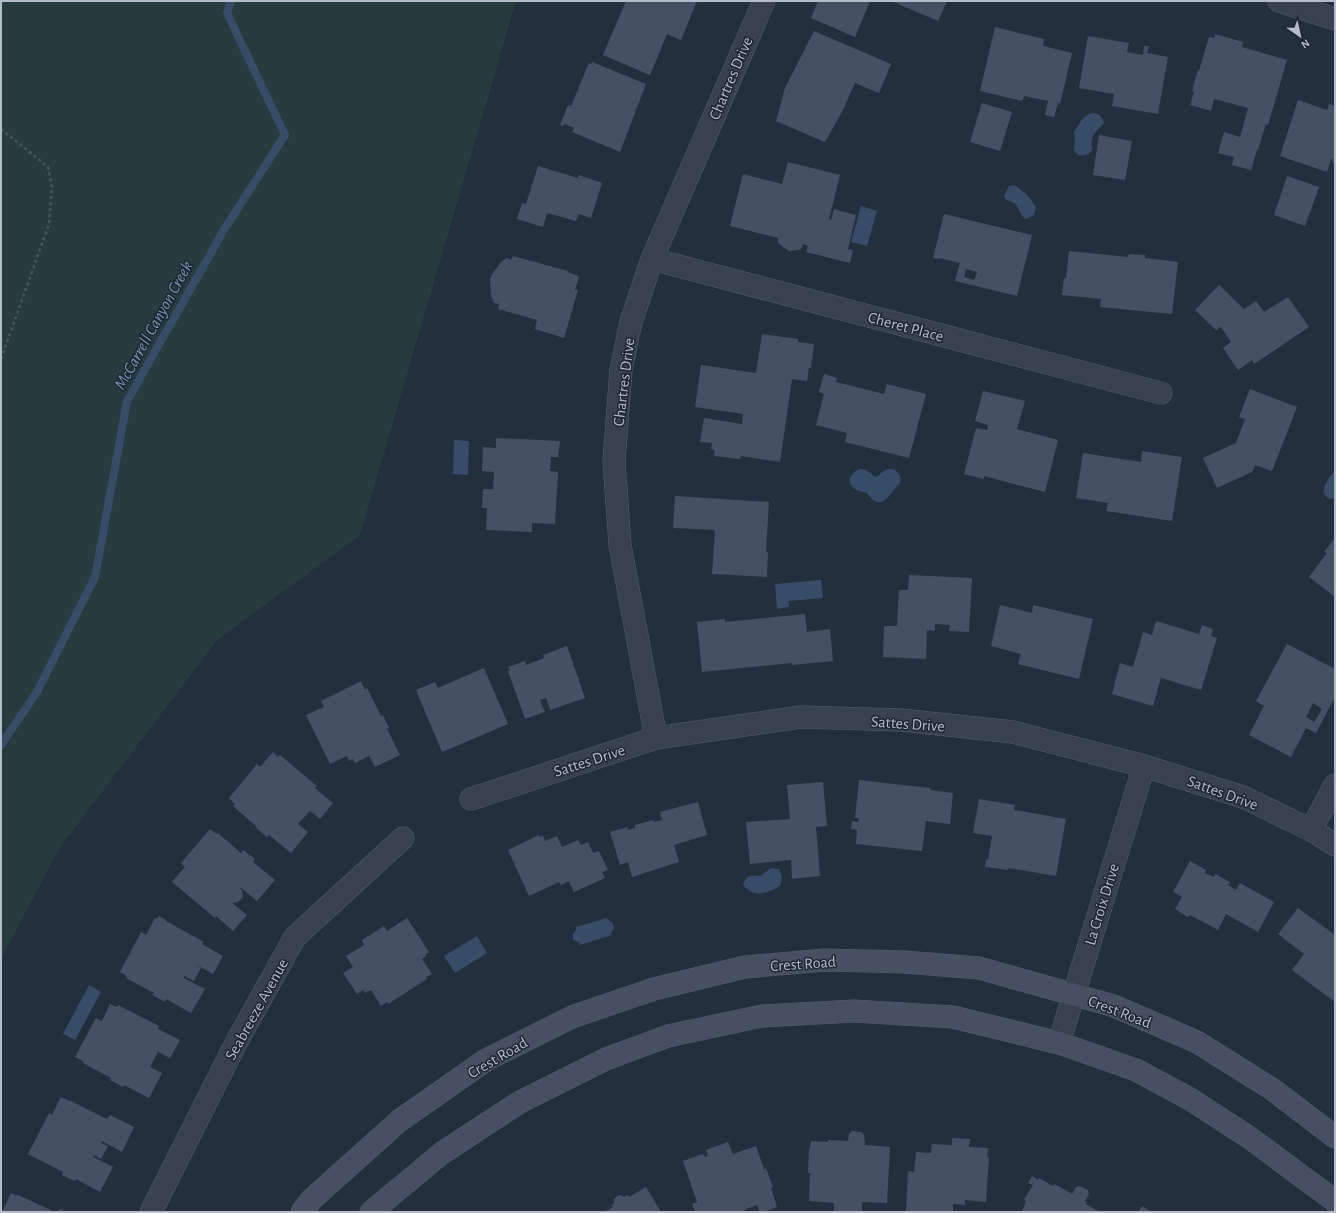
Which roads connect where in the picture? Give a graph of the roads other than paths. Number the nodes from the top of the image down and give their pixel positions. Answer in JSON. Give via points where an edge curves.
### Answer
{"nodes":[{"id":1,"x":764,"y":1,"type":"edge"},
{"id":2,"x":1279,"y":1,"type":"edge"},
{"id":3,"x":1335,"y":20,"type":"edge"},
{"id":4,"x":652,"y":259,"type":"junction"},
{"id":5,"x":1161,"y":392,"type":"dead end"},
{"id":6,"x":656,"y":738,"type":"junction"},
{"id":7,"x":1144,"y":766,"type":"junction"},
{"id":8,"x":1335,"y":785,"type":"edge"},
{"id":9,"x":471,"y":799,"type":"dead end"},
{"id":10,"x":1311,"y":830,"type":"junction"},
{"id":11,"x":403,"y":838,"type":"dead end"},
{"id":12,"x":1335,"y":845,"type":"edge"},
{"id":13,"x":1074,"y":994,"type":"junction"},
{"id":14,"x":1059,"y":1043,"type":"junction"},
{"id":15,"x":1335,"y":1137,"type":"edge"},
{"id":16,"x":1335,"y":1201,"type":"edge"},
{"id":17,"x":151,"y":1212,"type":"edge"},
{"id":18,"x":302,"y":1212,"type":"edge"},
{"id":19,"x":372,"y":1212,"type":"edge"}],
"edges":[{"from":1,"to":4,"type":"street","name":"Chartres Drive"},
{"from":2,"to":3,"type":"street"},
{"from":4,"to":5,"type":"street","name":"Cheret Place"},
{"from":4,"to":6,"type":"street","name":"Chartres Drive","via":[[631,322],[621,370],[614,461],[620,545]]},
{"from":6,"to":7,"type":"street","name":"Sattes Drive","via":[[801,717],[901,720],[1013,732]]},
{"from":6,"to":9,"type":"street","name":"Sattes Drive"},
{"from":7,"to":10,"type":"street","name":"Sattes Drive","via":[[1244,797]]},
{"from":7,"to":13,"type":"street","name":"La Croix Drive"},
{"from":8,"to":10,"type":"street"},
{"from":10,"to":12,"type":"street","name":"Sattes Drive"},
{"from":11,"to":17,"type":"street","name":"Seabreeze Avenue","via":[[295,937],[236,1043]]},
{"from":13,"to":14,"type":"street","name":"La Croix Drive"},
{"from":13,"to":15,"type":"main road","name":"Crest Road","via":[[1114,1006],[1197,1042],[1272,1089]]},
{"from":13,"to":18,"type":"main road","name":"Crest Road","via":[[979,968],[904,962],[825,960],[745,967],[654,988],[572,1017],[486,1060],[399,1121],[311,1200]]},
{"from":14,"to":16,"type":"main road","via":[[1136,1070],[1190,1099],[1250,1138]]},
{"from":14,"to":19,"type":"main road","via":[[953,1017],[854,1011],[762,1016],[668,1036],[606,1059],[520,1102],[442,1153]]}]}
